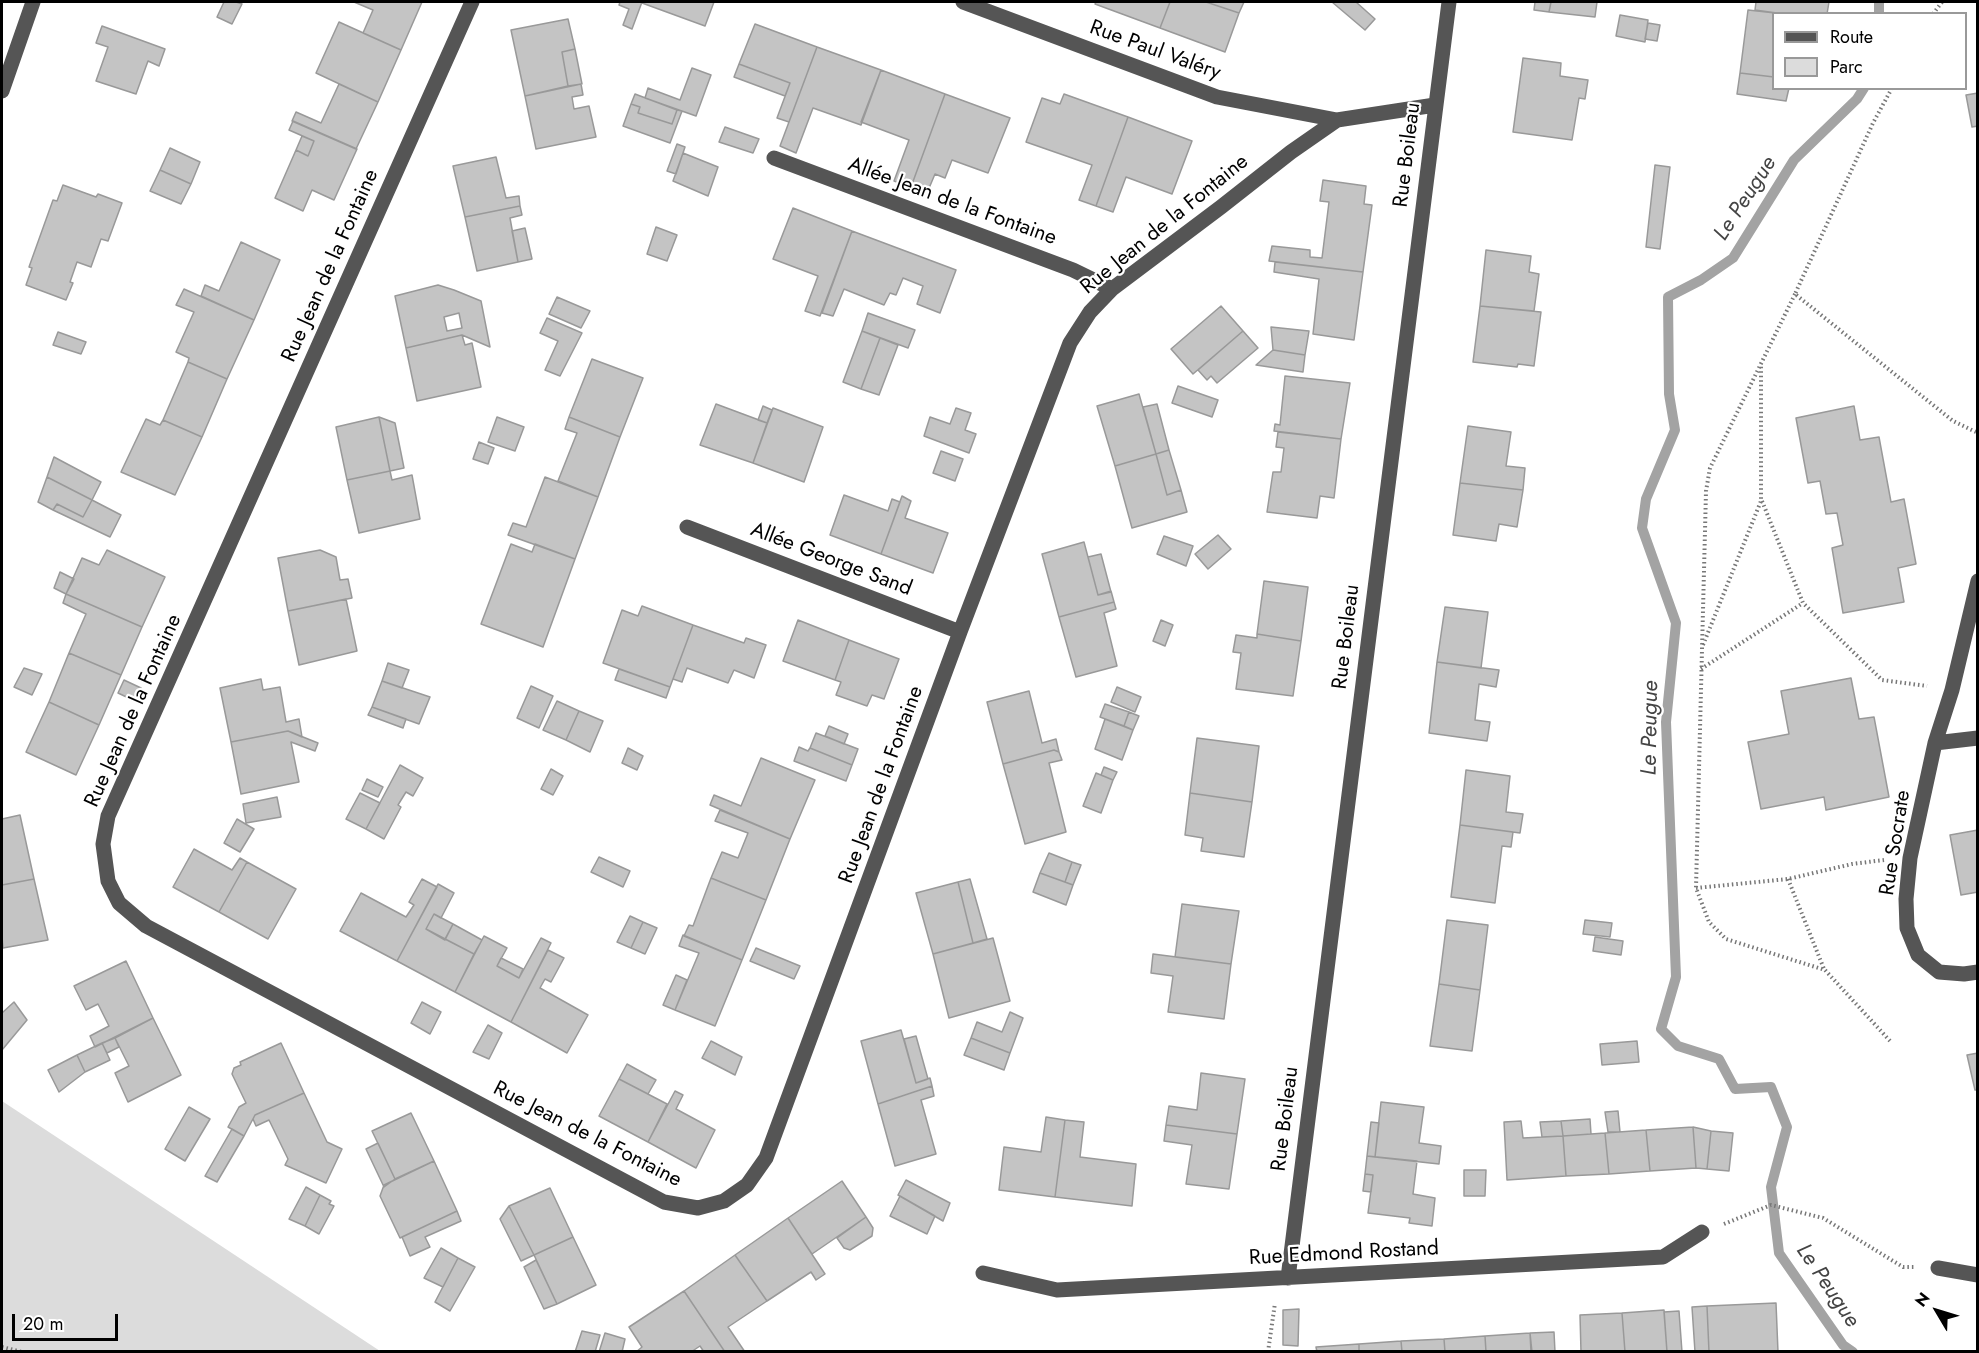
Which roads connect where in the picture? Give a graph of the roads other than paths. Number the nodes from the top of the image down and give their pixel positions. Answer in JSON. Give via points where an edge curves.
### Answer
{"nodes":[{"id":1,"x":33,"y":2,"type":"edge"},
{"id":2,"x":472,"y":2,"type":"edge"},
{"id":3,"x":963,"y":2,"type":"edge"},
{"id":4,"x":1449,"y":2,"type":"edge"},
{"id":5,"x":2,"y":91,"type":"edge"},
{"id":6,"x":1435,"y":105,"type":"junction"},
{"id":7,"x":1337,"y":120,"type":"junction"},
{"id":8,"x":774,"y":158,"type":"dead end"},
{"id":9,"x":1112,"y":289,"type":"junction"},
{"id":10,"x":687,"y":527,"type":"dead end"},
{"id":11,"x":1977,"y":581,"type":"edge"},
{"id":12,"x":960,"y":632,"type":"junction"},
{"id":13,"x":1977,"y":738,"type":"edge"},
{"id":14,"x":1935,"y":743,"type":"junction"},
{"id":15,"x":1977,"y":972,"type":"edge"},
{"id":16,"x":1702,"y":1232,"type":"road end"},
{"id":17,"x":1938,"y":1268,"type":"road end"},
{"id":18,"x":983,"y":1273,"type":"dead end"},
{"id":19,"x":1977,"y":1275,"type":"edge"},
{"id":20,"x":1288,"y":1278,"type":"junction"}],
"edges":[{"from":1,"to":5,"type":"street"},
{"from":2,"to":12,"type":"street","name":"Rue Jean de la Fontaine","via":[[108,816],[103,844],[108,881],[119,903],[146,926],[664,1202],[698,1208],[723,1201],[747,1185],[766,1158]]},
{"from":3,"to":7,"type":"street","name":"Rue Paul Valéry","via":[[1217,98]]},
{"from":4,"to":6,"type":"street","name":"Rue Boileau"},
{"from":6,"to":7,"type":"street","name":"Rue Jean de la Fontaine"},
{"from":6,"to":20,"type":"street","name":"Rue Boileau"},
{"from":7,"to":9,"type":"street","name":"Rue Jean de la Fontaine"},
{"from":8,"to":9,"type":"street","name":"Allée Jean de la Fontaine","via":[[1073,270]]},
{"from":9,"to":12,"type":"street","name":"Rue Jean de la Fontaine","via":[[1090,312],[1070,343]]},
{"from":10,"to":12,"type":"street","name":"Allée George Sand"},
{"from":11,"to":14,"type":"street","name":"Rue Socrate","via":[[1952,690]]},
{"from":13,"to":14,"type":"street"},
{"from":14,"to":15,"type":"street","name":"Rue Socrate","via":[[1910,858],[1907,928],[1918,955],[1939,972]]},
{"from":16,"to":20,"type":"street","name":"Rue Edmond Rostand","via":[[1663,1257]]},
{"from":17,"to":19,"type":"street"},
{"from":18,"to":20,"type":"street","name":"Rue Edmond Rostand","via":[[1057,1290]]}]}
